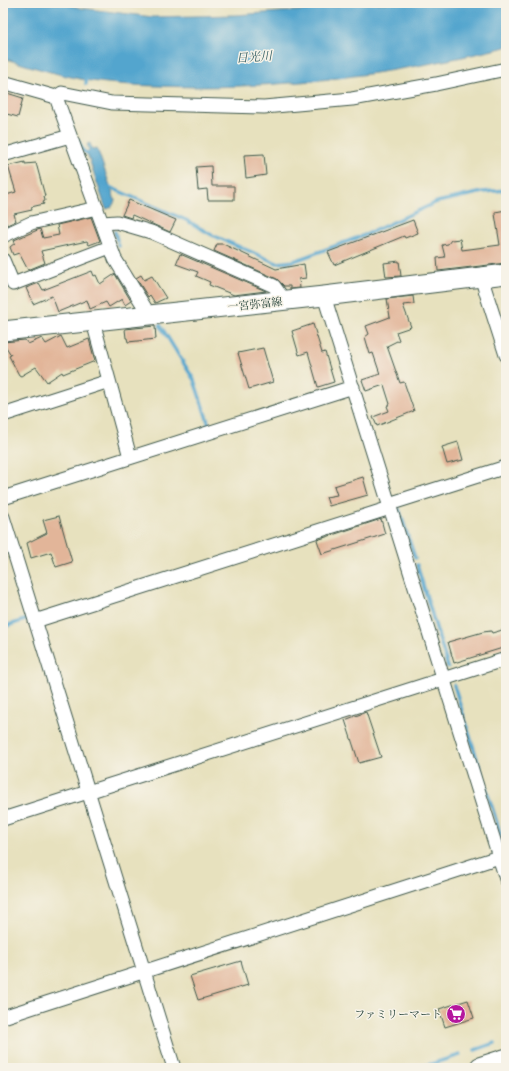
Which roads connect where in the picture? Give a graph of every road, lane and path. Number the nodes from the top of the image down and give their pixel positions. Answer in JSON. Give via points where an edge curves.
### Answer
{"nodes":[{"id":1,"x":506,"y":69,"type":"edge"},
{"id":2,"x":3,"y":82,"type":"edge"},
{"id":3,"x":56,"y":97,"type":"junction"},
{"id":4,"x":70,"y":136,"type":"junction"},
{"id":5,"x":3,"y":155,"type":"edge"},
{"id":6,"x":97,"y":208,"type":"junction"},
{"id":7,"x":102,"y":224,"type":"junction"},
{"id":8,"x":3,"y":236,"type":"edge"},
{"id":9,"x":110,"y":247,"type":"junction"},
{"id":10,"x":3,"y":260,"type":"edge"},
{"id":11,"x":506,"y":274,"type":"edge"},
{"id":12,"x":481,"y":277,"type":"junction"},
{"id":13,"x":324,"y":296,"type":"junction"},
{"id":14,"x":285,"y":301,"type":"junction"},
{"id":15,"x":150,"y":316,"type":"junction"},
{"id":16,"x":93,"y":322,"type":"junction"},
{"id":17,"x":3,"y":331,"type":"edge"},
{"id":18,"x":506,"y":355,"type":"edge"},
{"id":19,"x":109,"y":381,"type":"junction"},
{"id":20,"x":353,"y":387,"type":"junction"},
{"id":21,"x":3,"y":415,"type":"edge"},
{"id":22,"x":130,"y":458,"type":"junction"},
{"id":23,"x":506,"y":467,"type":"edge"},
{"id":24,"x":3,"y":498,"type":"edge"},
{"id":25,"x":390,"y":506,"type":"junction"},
{"id":26,"x":3,"y":518,"type":"edge"},
{"id":27,"x":35,"y":621,"type":"junction"},
{"id":28,"x":506,"y":659,"type":"edge"},
{"id":29,"x":444,"y":678,"type":"junction"},
{"id":30,"x":88,"y":792,"type":"junction"},
{"id":31,"x":3,"y":818,"type":"edge"},
{"id":32,"x":501,"y":850,"type":"edge"},
{"id":33,"x":506,"y":879,"type":"edge"},
{"id":34,"x":144,"y":971,"type":"junction"},
{"id":35,"x":3,"y":1016,"type":"edge"},
{"id":36,"x":506,"y":1060,"type":"edge"},
{"id":37,"x":174,"y":1068,"type":"edge"},
{"id":38,"x":481,"y":1068,"type":"edge"}],
"edges":[{"from":1,"to":3,"type":"street","via":[[352,99],[264,107],[112,103],[62,94]]},
{"from":2,"to":3,"type":"street"},
{"from":3,"to":4,"type":"street"},
{"from":4,"to":5,"type":"street"},
{"from":4,"to":6,"type":"street"},
{"from":6,"to":7,"type":"street"},
{"from":6,"to":8,"type":"street","via":[[31,223]]},
{"from":7,"to":9,"type":"street"},
{"from":7,"to":14,"type":"street","via":[[117,222],[151,232],[274,286]]},
{"from":9,"to":10,"type":"street","via":[[13,284]]},
{"from":9,"to":15,"type":"street"},
{"from":11,"to":12,"type":"main road","name":"一宮弥富線"},
{"from":12,"to":13,"type":"main road","name":"一宮弥富線"},
{"from":12,"to":18,"type":"street"},
{"from":13,"to":14,"type":"main road","name":"一宮弥富線"},
{"from":13,"to":20,"type":"street"},
{"from":14,"to":15,"type":"main road","name":"一宮弥富線"},
{"from":15,"to":16,"type":"main road","name":"一宮弥富線"},
{"from":16,"to":17,"type":"main road","name":"一宮弥富線"},
{"from":16,"to":19,"type":"street"},
{"from":19,"to":21,"type":"street"},
{"from":19,"to":22,"type":"street"},
{"from":20,"to":22,"type":"street"},
{"from":20,"to":25,"type":"street"},
{"from":22,"to":24,"type":"street"},
{"from":23,"to":25,"type":"street"},
{"from":25,"to":27,"type":"street"},
{"from":25,"to":29,"type":"street"},
{"from":26,"to":27,"type":"street"},
{"from":27,"to":30,"type":"street"},
{"from":28,"to":29,"type":"street"},
{"from":29,"to":30,"type":"street"},
{"from":29,"to":32,"type":"street"},
{"from":30,"to":31,"type":"street"},
{"from":30,"to":34,"type":"street"},
{"from":32,"to":33,"type":"street"},
{"from":32,"to":34,"type":"street"},
{"from":34,"to":35,"type":"street"},
{"from":34,"to":37,"type":"street"},
{"from":36,"to":38,"type":"highway"}]}
